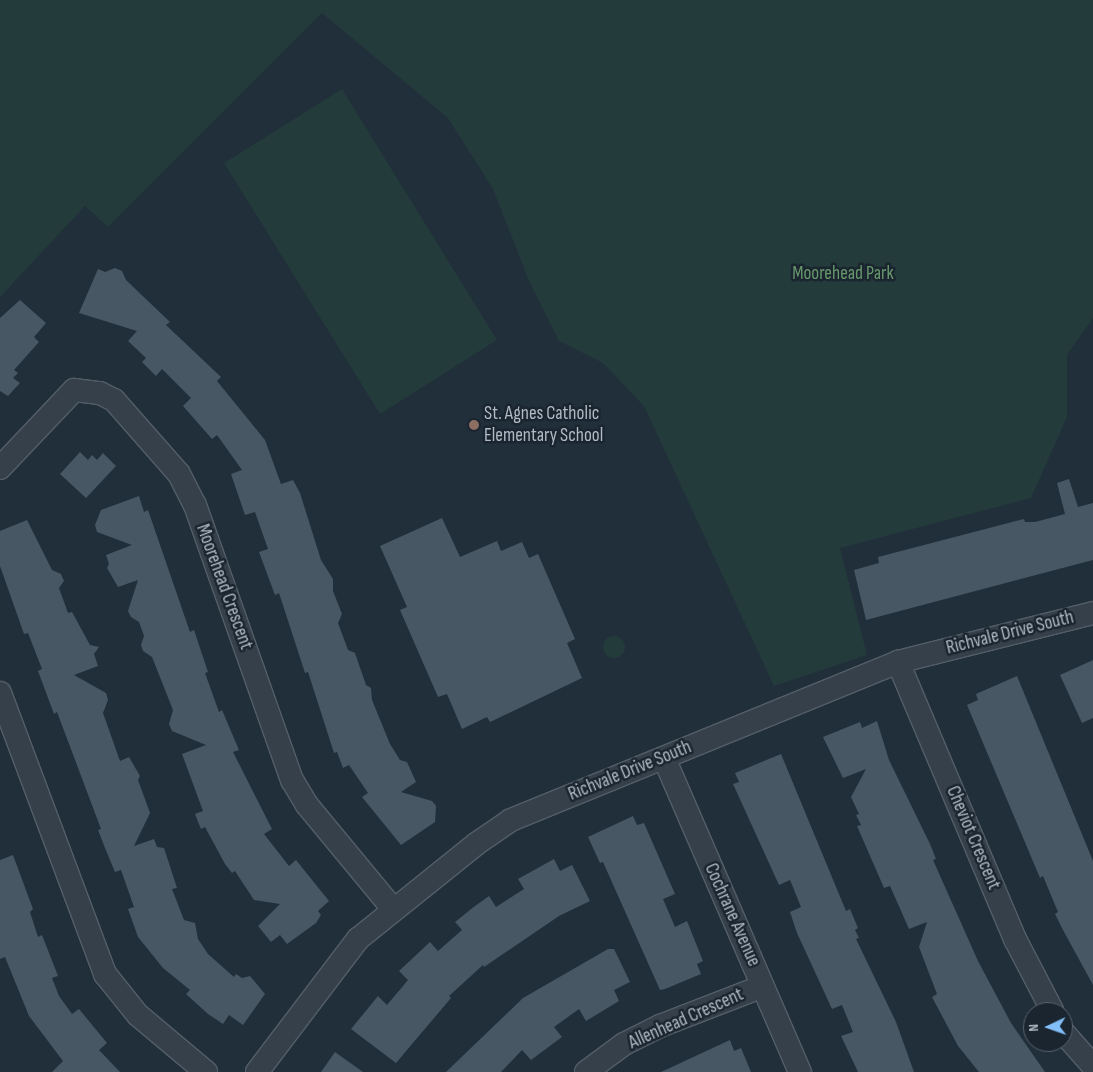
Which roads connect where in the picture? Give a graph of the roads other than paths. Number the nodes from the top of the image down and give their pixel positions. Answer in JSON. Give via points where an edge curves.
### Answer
{"nodes":[{"id":1,"x":0,"y":468,"type":"edge"},
{"id":2,"x":1093,"y":613,"type":"edge"},
{"id":3,"x":898,"y":662,"type":"junction"},
{"id":4,"x":0,"y":693,"type":"edge"},
{"id":5,"x":664,"y":758,"type":"junction"},
{"id":6,"x":393,"y":909,"type":"junction"},
{"id":7,"x":763,"y":986,"type":"junction"},
{"id":8,"x":1048,"y":1002,"type":"edge"},
{"id":9,"x":1073,"y":1043,"type":"edge"},
{"id":10,"x":1093,"y":1066,"type":"edge"},
{"id":11,"x":206,"y":1072,"type":"edge"},
{"id":12,"x":257,"y":1072,"type":"edge"},
{"id":13,"x":586,"y":1072,"type":"edge"},
{"id":14,"x":800,"y":1072,"type":"edge"}],
"edges":[{"from":1,"to":6,"type":"street","name":"Moorehead Crescent","via":[[74,390],[100,393],[114,400],[179,474],[194,504],[292,780],[307,805]]},
{"from":2,"to":3,"type":"street","name":"Richvale Drive South"},
{"from":3,"to":5,"type":"street","name":"Richvale Drive South"},
{"from":3,"to":8,"type":"street","name":"Cheviot Crescent","via":[[1015,939]]},
{"from":4,"to":11,"type":"street","via":[[105,974],[138,1015]]},
{"from":5,"to":6,"type":"street","name":"Richvale Drive South","via":[[511,820]]},
{"from":5,"to":7,"type":"street","name":"Cochrane Avenue"},
{"from":6,"to":12,"type":"street","name":"Richvale Drive South","via":[[358,939]]},
{"from":7,"to":13,"type":"street","name":"Allenhead Crescent","via":[[660,1026],[624,1044]]},
{"from":7,"to":14,"type":"street","name":"Cochrane Avenue"},
{"from":9,"to":10,"type":"street"}]}
